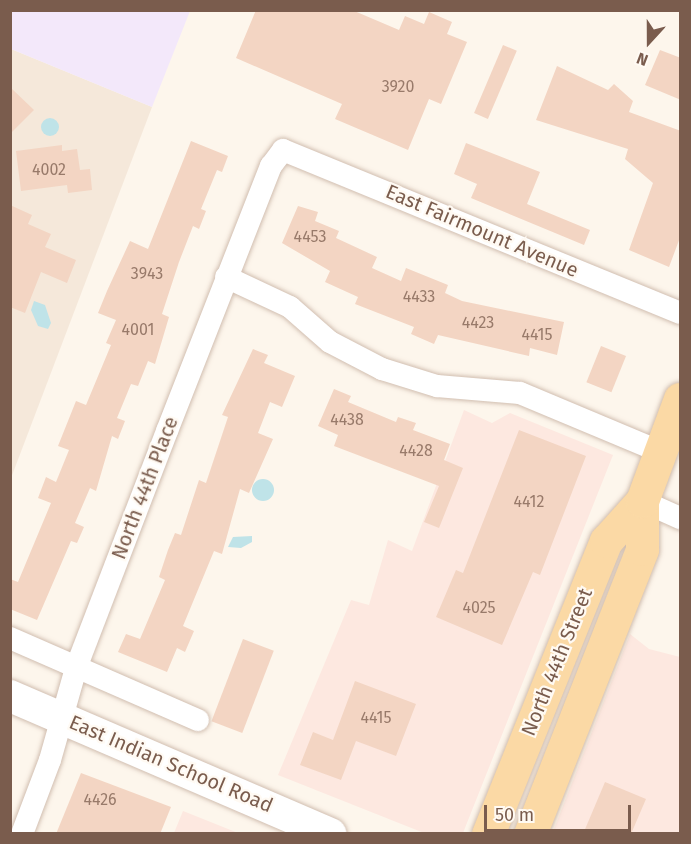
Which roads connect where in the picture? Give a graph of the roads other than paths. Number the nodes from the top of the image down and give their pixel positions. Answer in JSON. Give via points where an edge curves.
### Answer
{"nodes":[{"id":1,"x":283,"y":150,"type":"joint"},
{"id":2,"x":226,"y":277,"type":"junction"},
{"id":3,"x":681,"y":313,"type":"edge"},
{"id":4,"x":681,"y":399,"type":"edge"},
{"id":5,"x":661,"y":452,"type":"junction"},
{"id":6,"x":642,"y":501,"type":"junction"},
{"id":7,"x":681,"y":518,"type":"edge"},
{"id":8,"x":10,"y":638,"type":"edge"},
{"id":9,"x":76,"y":668,"type":"junction"},
{"id":10,"x":10,"y":696,"type":"edge"},
{"id":11,"x":63,"y":718,"type":"junction"},
{"id":12,"x":198,"y":720,"type":"dead end"},
{"id":13,"x":22,"y":834,"type":"edge"},
{"id":14,"x":332,"y":834,"type":"edge"},
{"id":15,"x":488,"y":834,"type":"edge"},
{"id":16,"x":530,"y":834,"type":"edge"}],
"edges":[{"from":1,"to":2,"type":"street","name":"North 44th Place","via":[[274,158]]},
{"from":1,"to":3,"type":"street","name":"East Fairmount Avenue"},
{"from":2,"to":5,"type":"street","via":[[290,307],[330,342],[382,369],[437,386],[520,393]]},
{"from":2,"to":9,"type":"street","name":"North 44th Place"},
{"from":4,"to":5,"type":"main road","name":"North 44th Street"},
{"from":5,"to":6,"type":"main road","name":"North 44th Street"},
{"from":6,"to":7,"type":"street"},
{"from":6,"to":15,"type":"main road","name":"North 44th Street","via":[[606,541]]},
{"from":6,"to":16,"type":"main road","name":"North 44th Street","via":[[642,549]]},
{"from":8,"to":9,"type":"street"},
{"from":9,"to":11,"type":"street","name":"North 44th Place"},
{"from":9,"to":12,"type":"street"},
{"from":10,"to":11,"type":"main road","name":"East Indian School Road"},
{"from":11,"to":13,"type":"street","name":"North 44th Place"},
{"from":11,"to":14,"type":"main road","name":"East Indian School Road"}]}
